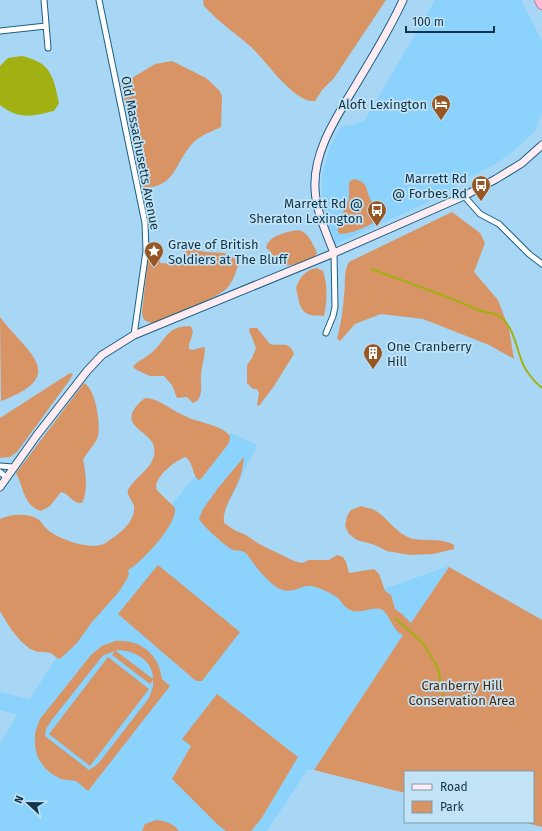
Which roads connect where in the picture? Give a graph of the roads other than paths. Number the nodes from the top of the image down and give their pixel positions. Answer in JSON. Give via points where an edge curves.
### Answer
{"nodes":[{"id":1,"x":44,"y":0,"type":"edge"},
{"id":2,"x":99,"y":0,"type":"edge"},
{"id":3,"x":403,"y":0,"type":"edge"},
{"id":4,"x":540,"y":0,"type":"edge"},
{"id":5,"x":542,"y":4,"type":"edge"},
{"id":6,"x":46,"y":26,"type":"junction"},
{"id":7,"x":0,"y":31,"type":"edge"},
{"id":8,"x":48,"y":48,"type":"dead end"},
{"id":9,"x":542,"y":145,"type":"edge"},
{"id":10,"x":464,"y":196,"type":"junction"},
{"id":11,"x":334,"y":253,"type":"junction"},
{"id":12,"x":542,"y":264,"type":"edge"},
{"id":13,"x":326,"y":333,"type":"dead end"},
{"id":14,"x":134,"y":335,"type":"junction"},
{"id":15,"x":0,"y":466,"type":"edge"},
{"id":16,"x":14,"y":467,"type":"junction"},
{"id":17,"x":3,"y":475,"type":"edge"},
{"id":18,"x":0,"y":487,"type":"edge"}],
"edges":[{"from":1,"to":6,"type":"street"},
{"from":2,"to":14,"type":"street","name":"Old Massachusetts Avenue","via":[[145,223],[146,251]]},
{"from":3,"to":11,"type":"main road","via":[[334,123],[319,155],[315,196],[320,218]]},
{"from":4,"to":5,"type":"highway"},
{"from":6,"to":7,"type":"street"},
{"from":6,"to":8,"type":"street"},
{"from":9,"to":10,"type":"main road","via":[[522,163],[496,180]]},
{"from":10,"to":11,"type":"main road"},
{"from":10,"to":12,"type":"street","via":[[480,214],[499,224]]},
{"from":11,"to":13,"type":"street","via":[[335,307]]},
{"from":11,"to":14,"type":"main road"},
{"from":14,"to":16,"type":"main road","via":[[102,355],[87,371]]},
{"from":15,"to":16,"type":"street"},
{"from":16,"to":17,"type":"main road"},
{"from":17,"to":18,"type":"main road"}]}
